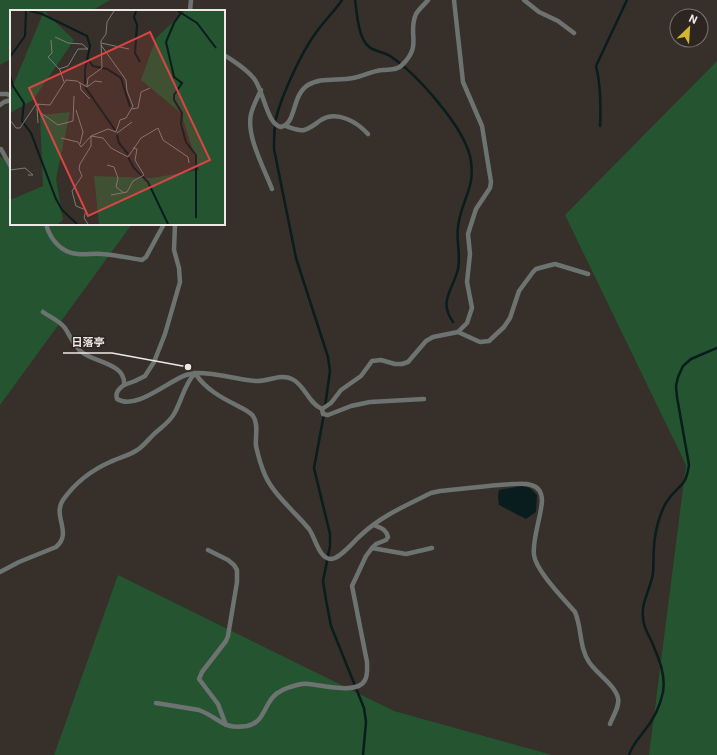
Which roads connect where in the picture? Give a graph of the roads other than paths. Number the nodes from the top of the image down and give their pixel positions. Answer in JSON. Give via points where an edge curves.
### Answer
{"nodes":[{"id":1,"x":191,"y":0,"type":"edge"},
{"id":2,"x":428,"y":0,"type":"edge"},
{"id":3,"x":454,"y":0,"type":"edge"},
{"id":4,"x":524,"y":0,"type":"edge"},
{"id":5,"x":190,"y":10,"type":"edge"},
{"id":6,"x":574,"y":33,"type":"dead end"},
{"id":7,"x":225,"y":56,"type":"edge"},
{"id":8,"x":261,"y":90,"type":"junction"},
{"id":9,"x":0,"y":94,"type":"edge"},
{"id":10,"x":10,"y":96,"type":"edge"},
{"id":11,"x":10,"y":100,"type":"edge"},
{"id":12,"x":0,"y":105,"type":"edge"},
{"id":13,"x":286,"y":126,"type":"junction"},
{"id":14,"x":368,"y":134,"type":"dead end"},
{"id":15,"x":1,"y":149,"type":"dead end"},
{"id":16,"x":10,"y":165,"type":"edge"},
{"id":17,"x":272,"y":189,"type":"dead end"},
{"id":18,"x":46,"y":225,"type":"edge"},
{"id":19,"x":163,"y":225,"type":"edge"},
{"id":20,"x":175,"y":225,"type":"edge"},
{"id":21,"x":588,"y":274,"type":"dead end"},
{"id":22,"x":42,"y":312,"type":"dead end"},
{"id":23,"x":458,"y":332,"type":"junction"},
{"id":24,"x":195,"y":373,"type":"junction"},
{"id":25,"x":124,"y":385,"type":"junction"},
{"id":26,"x":424,"y":399,"type":"dead end"},
{"id":27,"x":322,"y":409,"type":"junction"},
{"id":28,"x":374,"y":525,"type":"junction"},
{"id":29,"x":372,"y":548,"type":"junction"},
{"id":30,"x":432,"y":548,"type":"dead end"},
{"id":31,"x":208,"y":550,"type":"dead end"},
{"id":32,"x":0,"y":572,"type":"edge"},
{"id":33,"x":156,"y":703,"type":"dead end"},
{"id":34,"x":610,"y":724,"type":"dead end"},
{"id":35,"x":226,"y":725,"type":"junction"}],
"edges":[{"from":1,"to":5,"type":"lane"},
{"from":2,"to":13,"type":"lane","via":[[416,15],[414,49],[401,67],[310,84],[301,91]]},
{"from":3,"to":23,"type":"lane","via":[[462,82],[482,126],[491,182],[490,188],[476,209],[468,234],[470,254],[467,282],[472,308],[467,323]]},
{"from":4,"to":6,"type":"lane"},
{"from":7,"to":8,"type":"lane","via":[[248,73]]},
{"from":8,"to":13,"type":"lane","via":[[273,122],[281,127]]},
{"from":8,"to":17,"type":"lane","via":[[251,114],[251,126],[254,143]]},
{"from":9,"to":10,"type":"lane"},
{"from":11,"to":12,"type":"lane"},
{"from":13,"to":14,"type":"lane","via":[[304,130],[331,116],[353,122]]},
{"from":15,"to":16,"type":"lane"},
{"from":18,"to":19,"type":"lane","via":[[56,244],[76,254],[100,253],[142,260]]},
{"from":20,"to":25,"type":"lane","via":[[174,250],[180,282],[165,334],[154,362],[145,376]]},
{"from":21,"to":23,"type":"lane","via":[[555,264],[536,269],[519,291],[510,318],[489,341],[480,342]]},
{"from":22,"to":25,"type":"lane","via":[[66,329],[75,346],[82,352],[118,370],[125,380]]},
{"from":23,"to":27,"type":"lane","via":[[426,341],[408,362],[395,364],[377,359],[372,361],[361,376],[341,390],[331,403]]},
{"from":24,"to":25,"type":"lane","via":[[130,402],[121,402],[117,399],[118,390]]},
{"from":24,"to":27,"type":"lane","via":[[256,382],[290,378],[298,384],[313,404]]},
{"from":24,"to":28,"type":"lane","via":[[205,386],[248,411],[252,416],[256,422],[256,445],[265,476],[310,530],[322,555],[330,559],[335,558]]},
{"from":24,"to":32,"type":"lane","via":[[170,420],[136,451],[90,473],[63,500],[59,510],[63,534],[60,544]]},
{"from":26,"to":27,"type":"lane","via":[[370,402],[328,415],[323,414]]},
{"from":28,"to":29,"type":"lane","via":[[387,532],[388,537]]},
{"from":28,"to":34,"type":"lane","via":[[413,502],[440,491],[526,483],[540,491],[542,502],[534,556],[537,565],[575,612],[588,661],[618,696]]},
{"from":29,"to":30,"type":"lane","via":[[406,554]]},
{"from":29,"to":35,"type":"lane","via":[[352,586],[367,662],[367,672],[362,684],[352,688],[311,684],[296,686],[274,696],[261,717],[250,725]]},
{"from":31,"to":35,"type":"lane","via":[[234,565],[238,576],[228,636],[200,676],[202,683],[218,704]]},
{"from":33,"to":35,"type":"lane","via":[[200,710]]}]}
